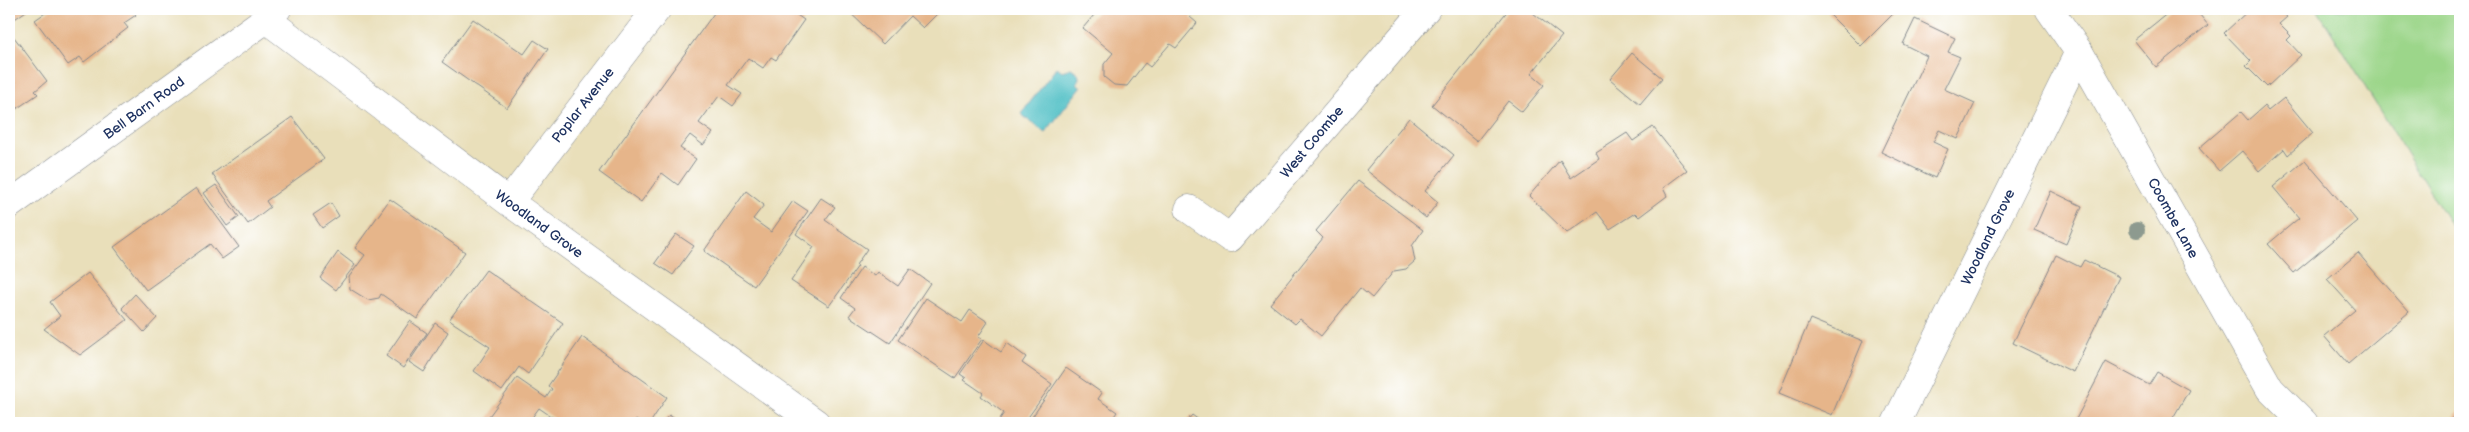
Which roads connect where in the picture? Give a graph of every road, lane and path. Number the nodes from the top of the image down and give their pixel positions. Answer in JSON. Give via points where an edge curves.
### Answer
{"nodes":[{"id":1,"x":657,"y":9,"type":"edge"},
{"id":2,"x":1426,"y":9,"type":"edge"},
{"id":3,"x":2049,"y":9,"type":"edge"},
{"id":4,"x":272,"y":14,"type":"edge"},
{"id":5,"x":2079,"y":52,"type":"junction"},
{"id":6,"x":509,"y":202,"type":"junction"},
{"id":7,"x":9,"y":205,"type":"edge"},
{"id":8,"x":1189,"y":209,"type":"dead end"},
{"id":9,"x":816,"y":423,"type":"edge"},
{"id":10,"x":1896,"y":423,"type":"edge"},
{"id":11,"x":2304,"y":423,"type":"edge"}],
"edges":[{"from":1,"to":6,"type":"street","name":"Poplar Avenue"},
{"from":2,"to":8,"type":"street","name":"West Coombe","via":[[1230,238]]},
{"from":3,"to":5,"type":"street","name":"Coombe Lane"},
{"from":4,"to":6,"type":"street","name":"Woodland Grove"},
{"from":4,"to":7,"type":"street","name":"Bell Barn Road"},
{"from":5,"to":10,"type":"street","name":"Woodland Grove"},
{"from":5,"to":11,"type":"street","name":"Coombe Lane","via":[[2270,389]]},
{"from":6,"to":9,"type":"street","name":"Woodland Grove"}]}
